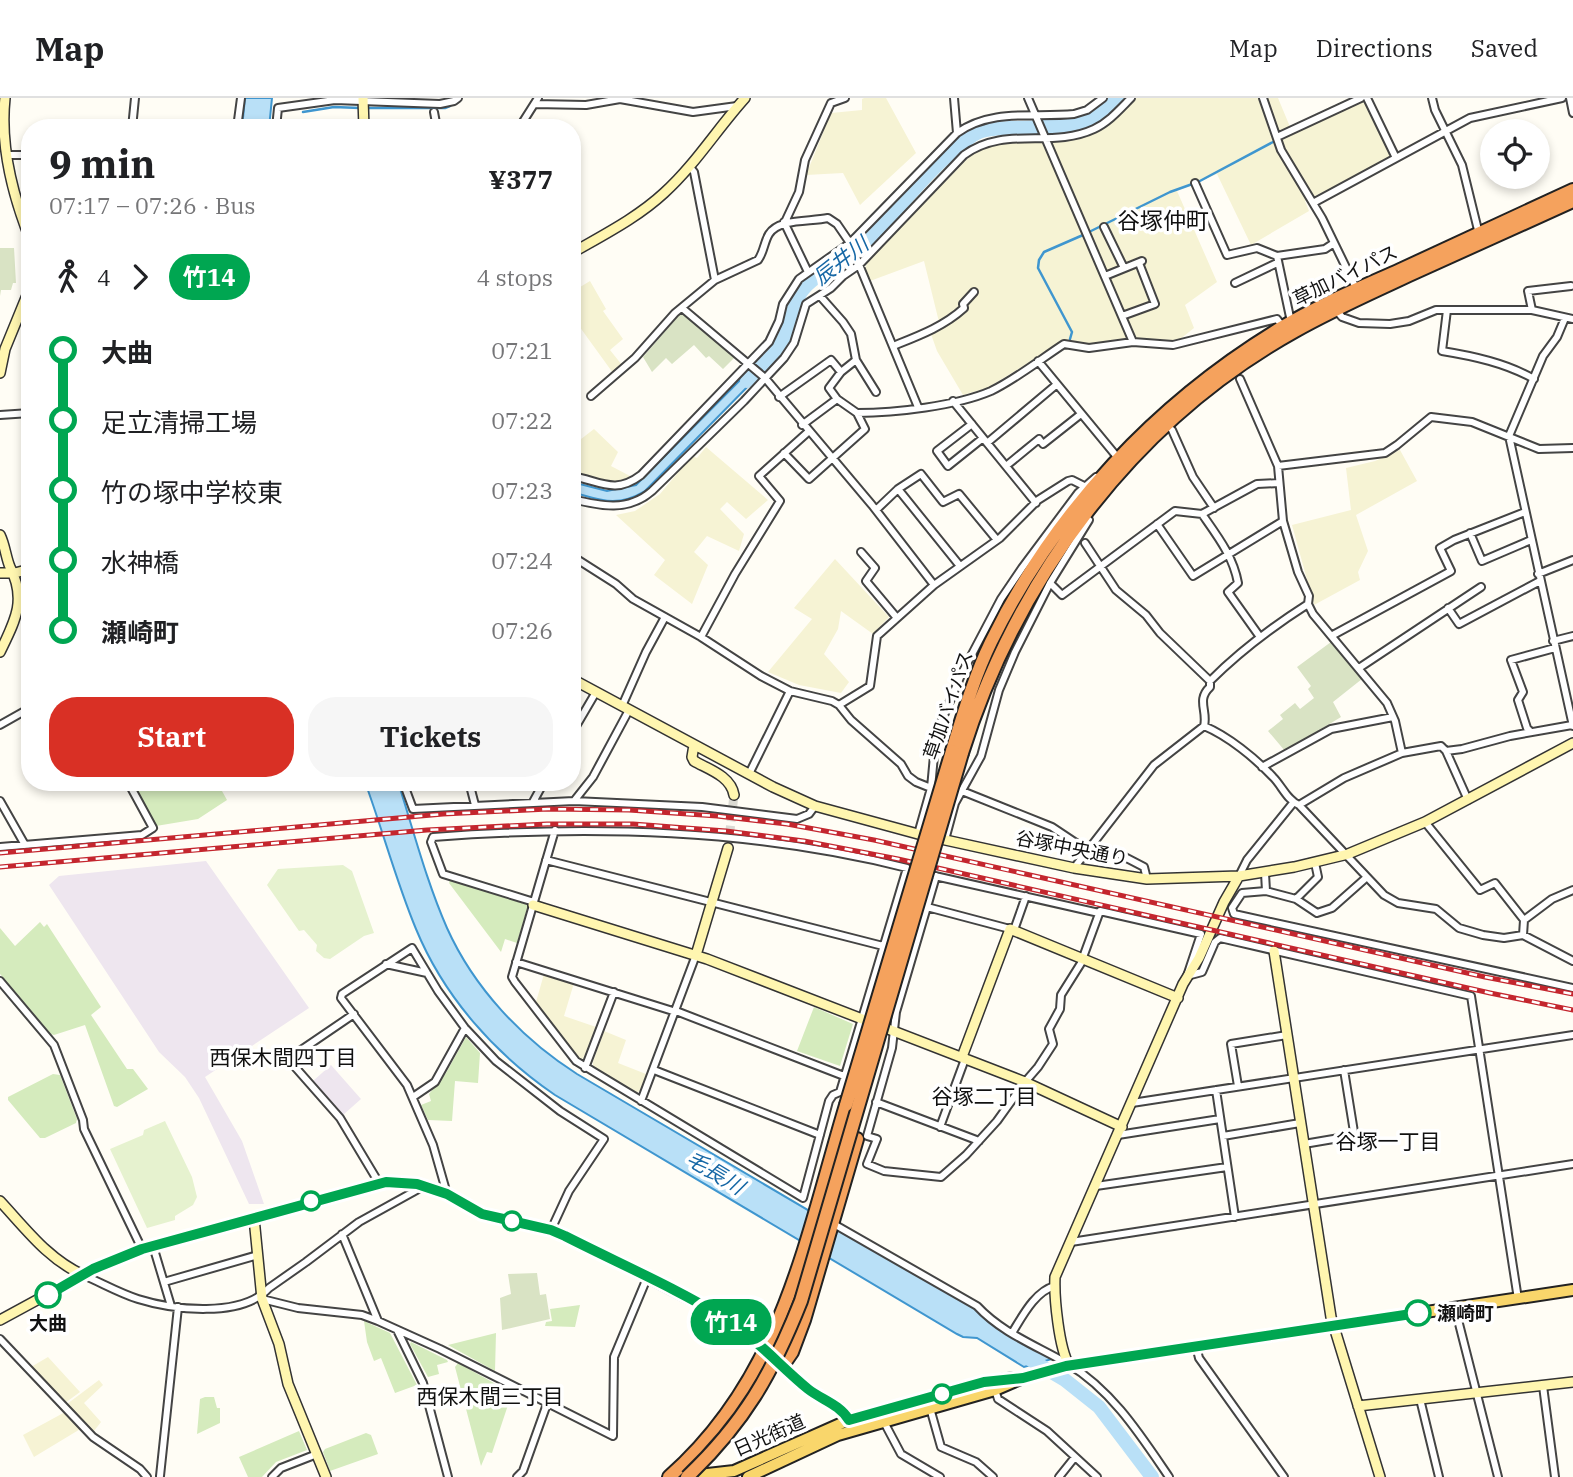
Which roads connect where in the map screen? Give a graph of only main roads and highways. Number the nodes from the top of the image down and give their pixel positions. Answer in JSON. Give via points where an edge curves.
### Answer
{"nodes":[{"id":1,"x":1573,"y":191,"type":"edge"},
{"id":2,"x":1573,"y":201,"type":"edge"},
{"id":3,"x":957,"y":752,"type":"junction"},
{"id":4,"x":886,"y":1016,"type":"junction"},
{"id":5,"x":1573,"y":1290,"type":"edge"},
{"id":6,"x":783,"y":1365,"type":"road end"},
{"id":7,"x":1025,"y":1377,"type":"junction"},
{"id":8,"x":851,"y":1425,"type":"junction"},
{"id":9,"x":764,"y":1473,"type":"edge"},
{"id":10,"x":669,"y":1477,"type":"edge"},
{"id":11,"x":689,"y":1477,"type":"edge"},
{"id":12,"x":748,"y":1477,"type":"edge"}],
"edges":[{"from":1,"to":3,"type":"highway","name":"草加バイパス","via":[[1287,325],[1195,388],[1116,460],[1056,535],[990,643]]},
{"from":2,"to":3,"type":"highway","name":"草加バイパス","via":[[1294,331],[1218,382],[1160,433],[1098,499],[1022,608]]},
{"from":3,"to":4,"type":"highway","name":"草加バイパス","bridge":true},
{"from":3,"to":10,"type":"highway","name":"草加バイパス","bridge":true,"via":[[790,1291],[766,1350],[723,1420]]},
{"from":4,"to":6,"type":"highway","bridge":true,"via":[[883,1052],[858,1139],[804,1320]]},
{"from":4,"to":11,"type":"highway","name":"草加バイパス","bridge":true,"via":[[801,1301],[782,1348],[748,1409]]},
{"from":5,"to":7,"type":"main road","via":[[1066,1366]]},
{"from":7,"to":8,"type":"main road","name":"日光街道","via":[[930,1408]]},
{"from":7,"to":8,"type":"main road","name":"日光街道","via":[[984,1382]]},
{"from":8,"to":9,"type":"main road","name":"日光街道"},
{"from":8,"to":11,"type":"main road","name":"日光街道","via":[[734,1471]]},
{"from":9,"to":12,"type":"main road","name":"日光街道"}]}
